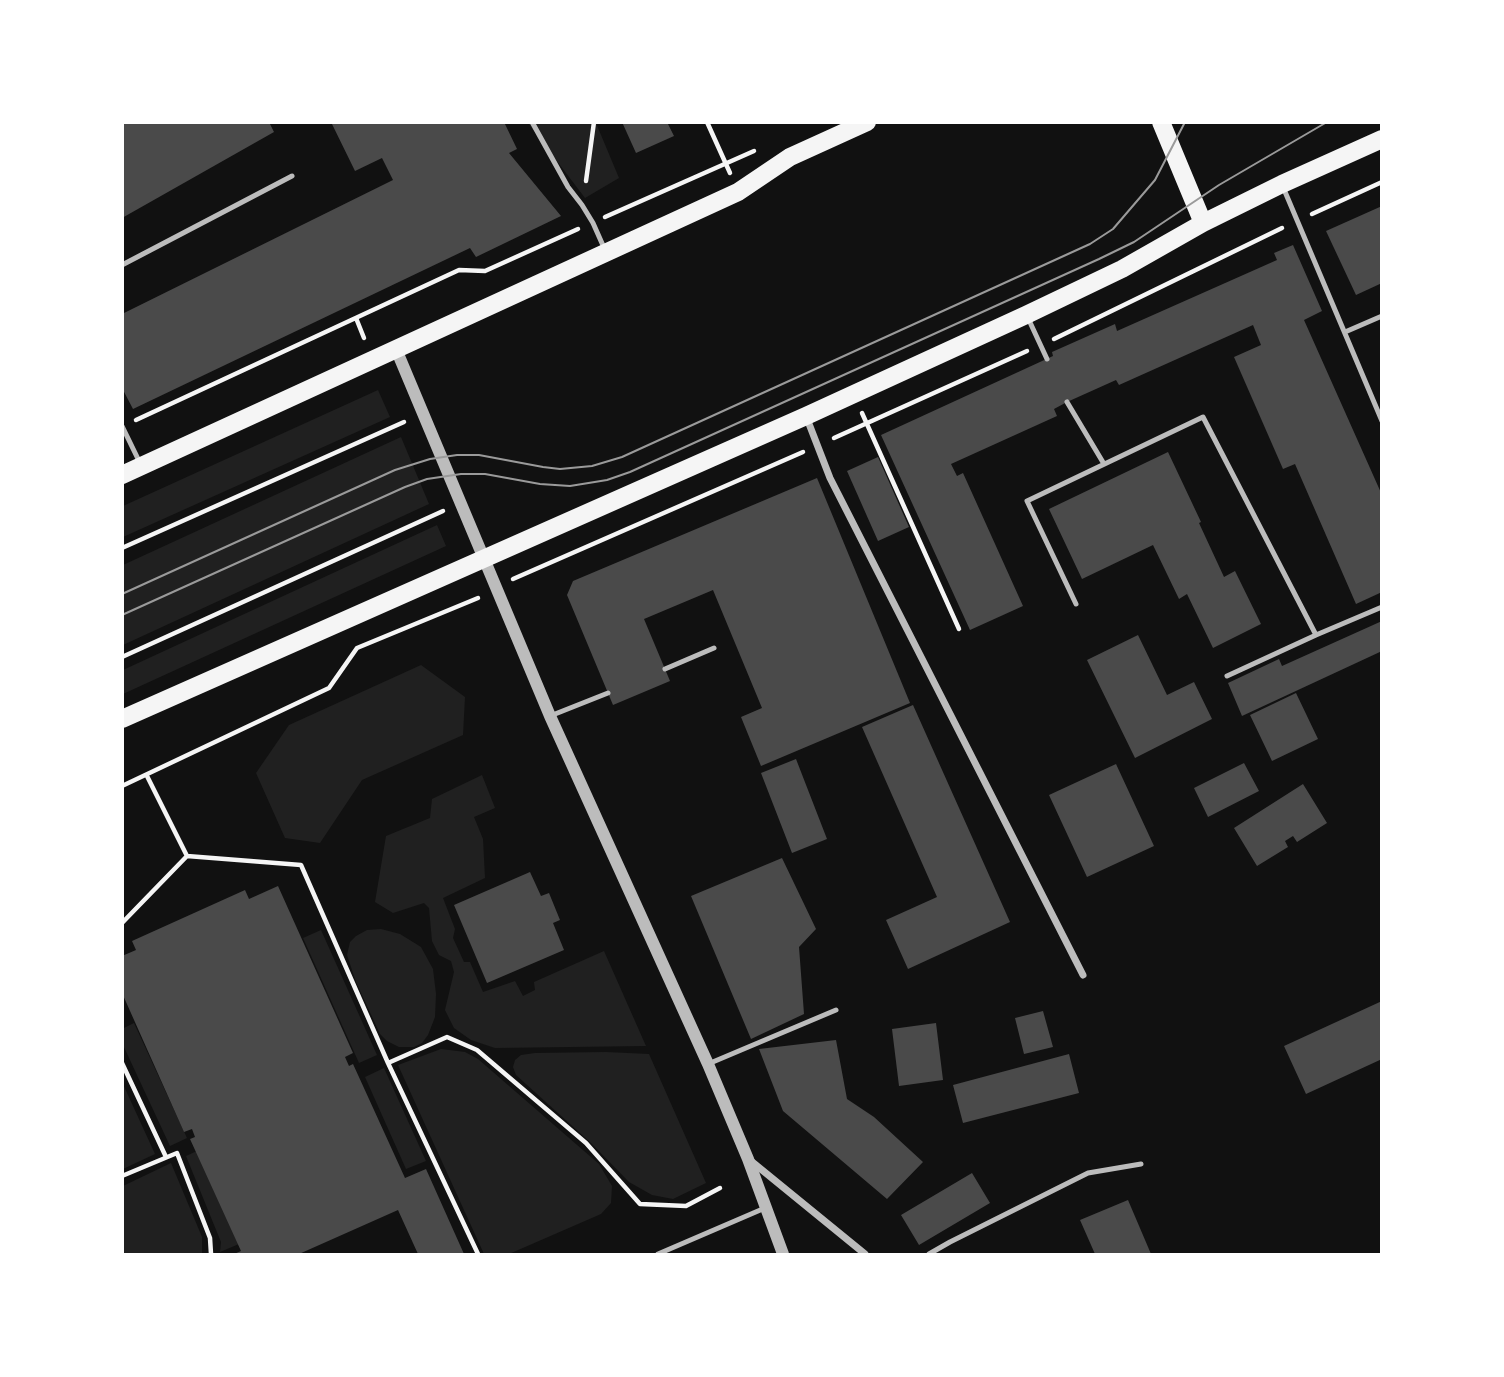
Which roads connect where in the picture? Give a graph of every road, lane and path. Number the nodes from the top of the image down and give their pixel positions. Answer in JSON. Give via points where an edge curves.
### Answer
{"nodes":[{"id":1,"x":532,"y":122,"type":"edge"},
{"id":2,"x":594,"y":122,"type":"edge"},
{"id":3,"x":707,"y":122,"type":"edge"},
{"id":4,"x":867,"y":122,"type":"edge"},
{"id":5,"x":1161,"y":122,"type":"edge"},
{"id":6,"x":1381,"y":139,"type":"edge"},
{"id":7,"x":760,"y":148,"type":"dead end"},
{"id":8,"x":726,"y":163,"type":"junction"},
{"id":9,"x":292,"y":176,"type":"dead end"},
{"id":10,"x":1381,"y":182,"type":"edge"},
{"id":11,"x":1282,"y":184,"type":"junction"},
{"id":12,"x":738,"y":192,"type":"junction"},
{"id":13,"x":582,"y":205,"type":"junction"},
{"id":14,"x":1298,"y":221,"type":"junction"},
{"id":15,"x":593,"y":223,"type":"junction"},
{"id":16,"x":1203,"y":223,"type":"junction"},
{"id":17,"x":606,"y":253,"type":"junction"},
{"id":18,"x":122,"y":265,"type":"edge"},
{"id":19,"x":1026,"y":315,"type":"junction"},
{"id":20,"x":1381,"y":316,"type":"edge"},
{"id":21,"x":1345,"y":332,"type":"junction"},
{"id":22,"x":1041,"y":345,"type":"junction"},
{"id":23,"x":396,"y":349,"type":"junction"},
{"id":24,"x":1047,"y":359,"type":"dead end"},
{"id":25,"x":854,"y":393,"type":"junction"},
{"id":26,"x":1067,"y":402,"type":"dead end"},
{"id":27,"x":806,"y":416,"type":"junction"},
{"id":28,"x":1381,"y":421,"type":"edge"},
{"id":29,"x":404,"y":422,"type":"dead end"},
{"id":30,"x":866,"y":422,"type":"junction"},
{"id":31,"x":123,"y":426,"type":"edge"},
{"id":32,"x":817,"y":446,"type":"junction"},
{"id":33,"x":1104,"y":464,"type":"junction"},
{"id":34,"x":142,"y":466,"type":"junction"},
{"id":35,"x":122,"y":475,"type":"edge"},
{"id":36,"x":443,"y":511,"type":"dead end"},
{"id":37,"x":122,"y":548,"type":"edge"},
{"id":38,"x":485,"y":559,"type":"junction"},
{"id":39,"x":496,"y":587,"type":"junction"},
{"id":40,"x":1076,"y":604,"type":"dead end"},
{"id":41,"x":1381,"y":607,"type":"edge"},
{"id":42,"x":959,"y":629,"type":"dead end"},
{"id":43,"x":1316,"y":635,"type":"junction"},
{"id":44,"x":714,"y":648,"type":"dead end"},
{"id":45,"x":122,"y":657,"type":"edge"},
{"id":46,"x":665,"y":669,"type":"dead end"},
{"id":47,"x":1227,"y":676,"type":"dead end"},
{"id":48,"x":608,"y":693,"type":"dead end"},
{"id":49,"x":550,"y":716,"type":"junction"},
{"id":50,"x":122,"y":719,"type":"edge"},
{"id":51,"x":147,"y":776,"type":"junction"},
{"id":52,"x":122,"y":786,"type":"edge"},
{"id":53,"x":187,"y":856,"type":"junction"},
{"id":54,"x":122,"y":923,"type":"edge"},
{"id":55,"x":1083,"y":975,"type":"dead end"},
{"id":56,"x":836,"y":1010,"type":"dead end"},
{"id":57,"x":122,"y":1063,"type":"edge"},
{"id":58,"x":388,"y":1063,"type":"junction"},
{"id":59,"x":708,"y":1064,"type":"junction"},
{"id":60,"x":166,"y":1157,"type":"junction"},
{"id":61,"x":748,"y":1158,"type":"junction"},
{"id":62,"x":1141,"y":1164,"type":"dead end"},
{"id":63,"x":122,"y":1176,"type":"edge"},
{"id":64,"x":720,"y":1188,"type":"dead end"},
{"id":65,"x":765,"y":1208,"type":"junction"},
{"id":66,"x":211,"y":1255,"type":"edge"},
{"id":67,"x":478,"y":1255,"type":"edge"},
{"id":68,"x":658,"y":1255,"type":"edge"},
{"id":69,"x":783,"y":1255,"type":"edge"},
{"id":70,"x":865,"y":1255,"type":"edge"},
{"id":71,"x":929,"y":1255,"type":"edge"}],
"edges":[{"from":1,"to":13,"type":"lane"},
{"from":2,"to":13,"type":"path"},
{"from":3,"to":8,"type":"path"},
{"from":4,"to":12,"type":"main road","via":[[790,157]]},
{"from":5,"to":16,"type":"main road"},
{"from":6,"to":11,"type":"main road"},
{"from":7,"to":8,"type":"path"},
{"from":8,"to":12,"type":"path"},
{"from":8,"to":15,"type":"path"},
{"from":9,"to":18,"type":"lane"},
{"from":10,"to":14,"type":"path"},
{"from":11,"to":14,"type":"lane"},
{"from":11,"to":16,"type":"main road"},
{"from":12,"to":17,"type":"main road"},
{"from":13,"to":15,"type":"lane"},
{"from":14,"to":21,"type":"lane"},
{"from":14,"to":22,"type":"path"},
{"from":15,"to":17,"type":"lane"},
{"from":15,"to":31,"type":"path","via":[[485,271],[459,270]]},
{"from":16,"to":19,"type":"main road"},
{"from":17,"to":23,"type":"main road"},
{"from":19,"to":22,"type":"lane"},
{"from":19,"to":25,"type":"main road"},
{"from":20,"to":21,"type":"lane"},
{"from":21,"to":28,"type":"lane"},
{"from":22,"to":24,"type":"lane"},
{"from":22,"to":30,"type":"path"},
{"from":23,"to":34,"type":"main road"},
{"from":23,"to":38,"type":"street"},
{"from":25,"to":27,"type":"main road"},
{"from":25,"to":30,"type":"path"},
{"from":26,"to":33,"type":"lane"},
{"from":27,"to":32,"type":"street"},
{"from":27,"to":38,"type":"main road"},
{"from":29,"to":37,"type":"path"},
{"from":30,"to":32,"type":"path"},
{"from":30,"to":42,"type":"path"},
{"from":31,"to":34,"type":"lane"},
{"from":32,"to":39,"type":"path"},
{"from":32,"to":55,"type":"street"},
{"from":33,"to":40,"type":"lane","via":[[1027,501]]},
{"from":33,"to":43,"type":"lane","via":[[1203,417]]},
{"from":34,"to":35,"type":"main road"},
{"from":36,"to":45,"type":"path"},
{"from":38,"to":39,"type":"street"},
{"from":38,"to":50,"type":"main road"},
{"from":39,"to":49,"type":"street"},
{"from":39,"to":51,"type":"path","via":[[480,598],[357,648],[329,688]]},
{"from":41,"to":43,"type":"lane"},
{"from":43,"to":47,"type":"lane"},
{"from":44,"to":46,"type":"lane"},
{"from":48,"to":49,"type":"lane"},
{"from":49,"to":59,"type":"street"},
{"from":51,"to":52,"type":"path"},
{"from":51,"to":53,"type":"path"},
{"from":53,"to":54,"type":"path"},
{"from":53,"to":58,"type":"path","via":[[301,865]]},
{"from":56,"to":59,"type":"lane"},
{"from":57,"to":60,"type":"path"},
{"from":58,"to":64,"type":"path","via":[[447,1037],[477,1050],[556,1117],[586,1143],[640,1204],[686,1206]]},
{"from":58,"to":67,"type":"path"},
{"from":59,"to":61,"type":"street"},
{"from":60,"to":63,"type":"path"},
{"from":60,"to":66,"type":"path","via":[[177,1153],[210,1238]]},
{"from":61,"to":65,"type":"street"},
{"from":61,"to":70,"type":"street"},
{"from":62,"to":71,"type":"lane","via":[[1088,1173]]},
{"from":65,"to":68,"type":"lane"},
{"from":65,"to":69,"type":"street"}]}
